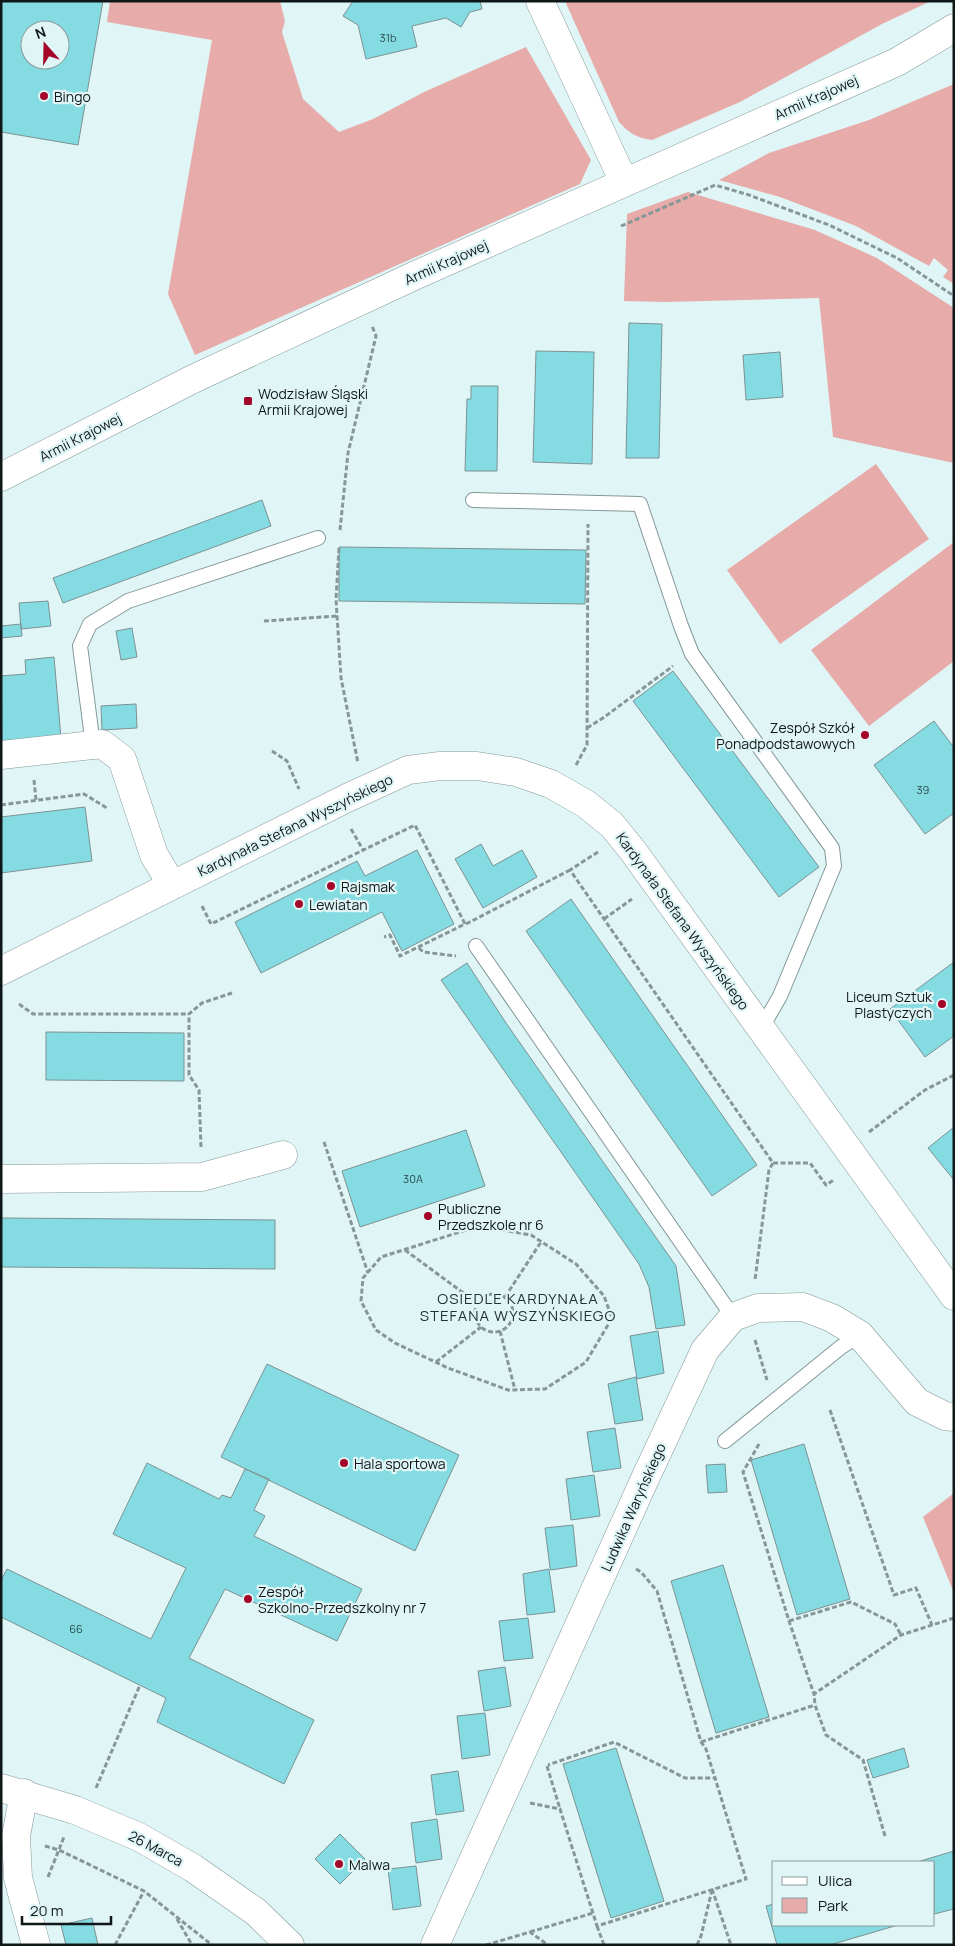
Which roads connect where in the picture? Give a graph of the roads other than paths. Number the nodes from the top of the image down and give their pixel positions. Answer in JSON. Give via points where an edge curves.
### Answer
{"nodes":[{"id":1,"x":540,"y":1,"type":"edge"},
{"id":2,"x":954,"y":28,"type":"edge"},
{"id":3,"x":954,"y":45,"type":"edge"},
{"id":4,"x":897,"y":62,"type":"junction"},
{"id":5,"x":624,"y":182,"type":"junction"},
{"id":6,"x":1,"y":477,"type":"edge"},
{"id":7,"x":473,"y":500,"type":"dead end"},
{"id":8,"x":318,"y":538,"type":"dead end"},
{"id":9,"x":93,"y":745,"type":"junction"},
{"id":10,"x":1,"y":755,"type":"edge"},
{"id":11,"x":172,"y":885,"type":"junction"},
{"id":12,"x":476,"y":946,"type":"dead end"},
{"id":13,"x":1,"y":971,"type":"edge"},
{"id":14,"x":761,"y":1028,"type":"junction"},
{"id":15,"x":283,"y":1155,"type":"dead end"},
{"id":16,"x":1,"y":1179,"type":"edge"},
{"id":17,"x":954,"y":1296,"type":"edge"},
{"id":18,"x":733,"y":1316,"type":"junction"},
{"id":19,"x":860,"y":1335,"type":"junction"},
{"id":20,"x":954,"y":1416,"type":"edge"},
{"id":21,"x":726,"y":1441,"type":"dead end"},
{"id":22,"x":12,"y":1790,"type":"edge"},
{"id":23,"x":36,"y":1945,"type":"edge"},
{"id":24,"x":290,"y":1945,"type":"edge"},
{"id":25,"x":435,"y":1945,"type":"edge"}],
"edges":[{"from":1,"to":5,"type":"street"},
{"from":2,"to":4,"type":"street","name":"Armii Krajowej"},
{"from":3,"to":4,"type":"street","name":"Armii Krajowej"},
{"from":4,"to":5,"type":"street","name":"Armii Krajowej"},
{"from":5,"to":6,"type":"street","name":"Armii Krajowej","via":[[200,376]]},
{"from":7,"to":14,"type":"lane","via":[[640,504],[692,654],[832,848],[834,866],[780,996]]},
{"from":8,"to":9,"type":"lane","via":[[128,601],[90,624],[80,646]]},
{"from":9,"to":10,"type":"street"},
{"from":9,"to":11,"type":"street","via":[[102,744],[122,759],[154,855]]},
{"from":11,"to":13,"type":"street","name":"Kardynała Stefana Wyszyńskiego"},
{"from":11,"to":14,"type":"street","name":"Kardynała Stefana Wyszyńskiego","via":[[408,770],[477,766],[516,772],[551,784],[586,804],[612,825]]},
{"from":12,"to":18,"type":"lane"},
{"from":14,"to":17,"type":"street","name":"Kardynała Stefana Wyszyńskiego"},
{"from":15,"to":16,"type":"street","via":[[202,1177]]},
{"from":18,"to":19,"type":"street","via":[[758,1308],[803,1307],[832,1318]]},
{"from":18,"to":25,"type":"street","name":"Ludwika Waryńskiego","via":[[705,1350]]},
{"from":19,"to":20,"type":"street","via":[[917,1402],[946,1416]]},
{"from":19,"to":21,"type":"lane"},
{"from":22,"to":23,"type":"street","via":[[18,1878]]},
{"from":22,"to":24,"type":"street","name":"26 Marca","via":[[75,1810],[139,1837],[193,1868],[256,1912]]}]}
